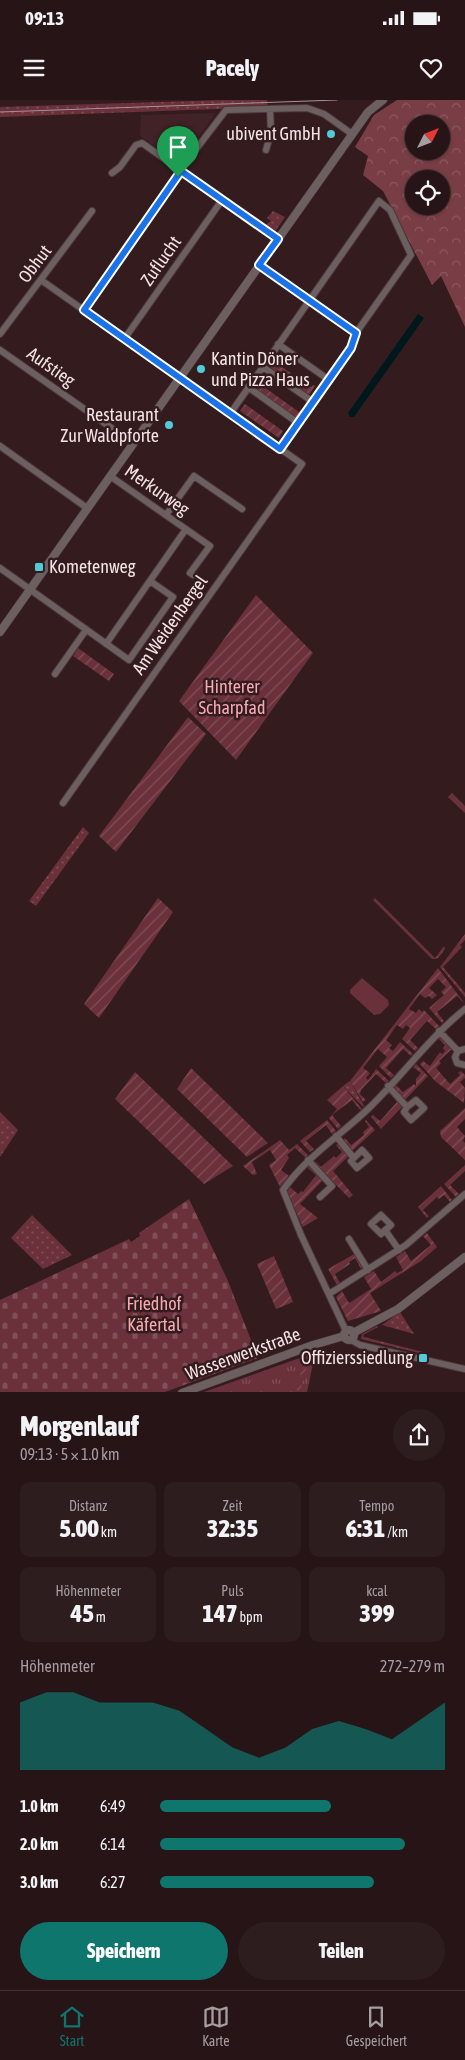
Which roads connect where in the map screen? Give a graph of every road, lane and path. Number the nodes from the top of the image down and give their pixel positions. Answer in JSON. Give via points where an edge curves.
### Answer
{"nodes":[{"id":1,"x":382,"y":100,"type":"edge"},
{"id":2,"x":270,"y":109,"type":"junction"},
{"id":3,"x":352,"y":134,"type":"junction"},
{"id":4,"x":266,"y":150,"type":"dead end"},
{"id":5,"x":181,"y":171,"type":"junction"},
{"id":6,"x":112,"y":173,"type":"dead end"},
{"id":7,"x":222,"y":200,"type":"junction"},
{"id":8,"x":92,"y":211,"type":"dead end"},
{"id":9,"x":278,"y":239,"type":"junction"},
{"id":10,"x":259,"y":265,"type":"junction"},
{"id":11,"x":41,"y":280,"type":"junction"},
{"id":12,"x":309,"y":300,"type":"junction"},
{"id":13,"x":84,"y":310,"type":"junction"},
{"id":14,"x":356,"y":333,"type":"junction"},
{"id":15,"x":0,"y":334,"type":"edge"},
{"id":16,"x":125,"y":338,"type":"junction"},
{"id":17,"x":278,"y":344,"type":"junction"},
{"id":18,"x":0,"y":350,"type":"edge"},
{"id":19,"x":263,"y":367,"type":"junction"},
{"id":20,"x":180,"y":378,"type":"junction"},
{"id":21,"x":329,"y":380,"type":"junction"},
{"id":22,"x":248,"y":386,"type":"junction"},
{"id":23,"x":313,"y":402,"type":"junction"},
{"id":24,"x":230,"y":414,"type":"junction"},
{"id":25,"x":298,"y":424,"type":"junction"},
{"id":26,"x":134,"y":443,"type":"junction"},
{"id":27,"x":0,"y":446,"type":"edge"},
{"id":28,"x":280,"y":449,"type":"junction"},
{"id":29,"x":110,"y":476,"type":"junction"},
{"id":30,"x":88,"y":508,"type":"junction"},
{"id":31,"x":242,"y":509,"type":"dead end"},
{"id":32,"x":166,"y":515,"type":"junction"},
{"id":33,"x":186,"y":529,"type":"junction"},
{"id":34,"x":0,"y":568,"type":"edge"},
{"id":35,"x":193,"y":575,"type":"dead end"},
{"id":36,"x":150,"y":581,"type":"junction"},
{"id":37,"x":30,"y":589,"type":"junction"},
{"id":38,"x":86,"y":630,"type":"junction"},
{"id":39,"x":0,"y":632,"type":"edge"},
{"id":40,"x":106,"y":644,"type":"junction"},
{"id":41,"x":55,"y":674,"type":"dead end"},
{"id":42,"x":63,"y":803,"type":"dead end"},
{"id":43,"x":465,"y":1009,"type":"edge"},
{"id":44,"x":439,"y":1031,"type":"junction"},
{"id":45,"x":462,"y":1050,"type":"edge"},
{"id":46,"x":465,"y":1065,"type":"edge"},
{"id":47,"x":388,"y":1086,"type":"junction"},
{"id":48,"x":407,"y":1107,"type":"dead end"},
{"id":49,"x":336,"y":1136,"type":"junction"},
{"id":50,"x":353,"y":1157,"type":"dead end"},
{"id":51,"x":308,"y":1160,"type":"junction"},
{"id":52,"x":465,"y":1194,"type":"edge"},
{"id":53,"x":320,"y":1197,"type":"dead end"},
{"id":54,"x":385,"y":1230,"type":"dead end"},
{"id":55,"x":349,"y":1239,"type":"dead end"},
{"id":56,"x":399,"y":1250,"type":"junction"},
{"id":57,"x":465,"y":1256,"type":"edge"},
{"id":58,"x":368,"y":1270,"type":"junction"},
{"id":59,"x":329,"y":1294,"type":"junction"},
{"id":60,"x":349,"y":1335,"type":"junction"},
{"id":61,"x":465,"y":1369,"type":"edge"},
{"id":62,"x":182,"y":1392,"type":"edge"}],
"edges":[{"from":1,"to":3,"type":"street","via":[[368,112]]},
{"from":2,"to":3,"type":"street","via":[[316,110]]},
{"from":2,"to":4,"type":"street","via":[[272,132]]},
{"from":2,"to":5,"type":"street","via":[[226,110]]},
{"from":3,"to":9,"type":"street"},
{"from":5,"to":6,"type":"street","via":[[142,143],[136,144]]},
{"from":5,"to":7,"type":"street"},
{"from":5,"to":13,"type":"street"},
{"from":7,"to":9,"type":"street"},
{"from":7,"to":16,"type":"street","name":"Zuflucht"},
{"from":8,"to":11,"type":"street","name":"Obhut"},
{"from":9,"to":10,"type":"street"},
{"from":10,"to":12,"type":"street"},
{"from":10,"to":20,"type":"street"},
{"from":11,"to":13,"type":"street"},
{"from":11,"to":15,"type":"street","name":"Obhut"},
{"from":12,"to":14,"type":"street"},
{"from":12,"to":14,"type":"street","via":[[379,202],[390,210],[411,255]]},
{"from":12,"to":17,"type":"street"},
{"from":13,"to":16,"type":"street"},
{"from":14,"to":21,"type":"street","via":[[351,348]]},
{"from":16,"to":20,"type":"street"},
{"from":17,"to":19,"type":"street"},
{"from":17,"to":21,"type":"street"},
{"from":18,"to":26,"type":"street","name":"Aufstieg"},
{"from":19,"to":22,"type":"street"},
{"from":19,"to":23,"type":"street"},
{"from":20,"to":24,"type":"street"},
{"from":20,"to":26,"type":"street"},
{"from":21,"to":23,"type":"street"},
{"from":22,"to":24,"type":"street"},
{"from":22,"to":25,"type":"street"},
{"from":23,"to":25,"type":"street"},
{"from":24,"to":28,"type":"street"},
{"from":25,"to":28,"type":"street"},
{"from":26,"to":29,"type":"street"},
{"from":27,"to":30,"type":"street"},
{"from":28,"to":42,"type":"street","name":"Am Weidenbergel","via":[[302,464]]},
{"from":29,"to":30,"type":"street"},
{"from":29,"to":32,"type":"street","name":"Merkurweg"},
{"from":30,"to":37,"type":"street"},
{"from":31,"to":32,"type":"street","via":[[194,476]]},
{"from":32,"to":33,"type":"street","name":"Merkurweg"},
{"from":33,"to":35,"type":"street","name":"Merkurweg","via":[[210,546],[190,573]]},
{"from":33,"to":36,"type":"street","name":"Merkurweg"},
{"from":34,"to":37,"type":"street"},
{"from":36,"to":40,"type":"street","name":"Merkurweg"},
{"from":36,"to":40,"type":"street","via":[[173,597],[129,660]]},
{"from":37,"to":38,"type":"street"},
{"from":37,"to":39,"type":"street"},
{"from":38,"to":40,"type":"street"},
{"from":38,"to":41,"type":"street"},
{"from":43,"to":44,"type":"street"},
{"from":44,"to":45,"type":"street"},
{"from":44,"to":47,"type":"street"},
{"from":45,"to":46,"type":"street","via":[[455,1057],[459,1064]]},
{"from":47,"to":48,"type":"street"},
{"from":47,"to":49,"type":"street"},
{"from":49,"to":50,"type":"street"},
{"from":49,"to":51,"type":"street"},
{"from":51,"to":53,"type":"street","via":[[332,1186]]},
{"from":51,"to":59,"type":"street","via":[[282,1193]]},
{"from":52,"to":56,"type":"street"},
{"from":54,"to":56,"type":"street"},
{"from":55,"to":58,"type":"street"},
{"from":56,"to":58,"type":"street"},
{"from":57,"to":60,"type":"street","name":"Wasserwerkstraße","via":[[398,1309]]},
{"from":58,"to":59,"type":"street"},
{"from":59,"to":60,"type":"street"},
{"from":60,"to":61,"type":"street","via":[[360,1345]]},
{"from":60,"to":62,"type":"street","name":"Wasserwerkstraße"}]}
